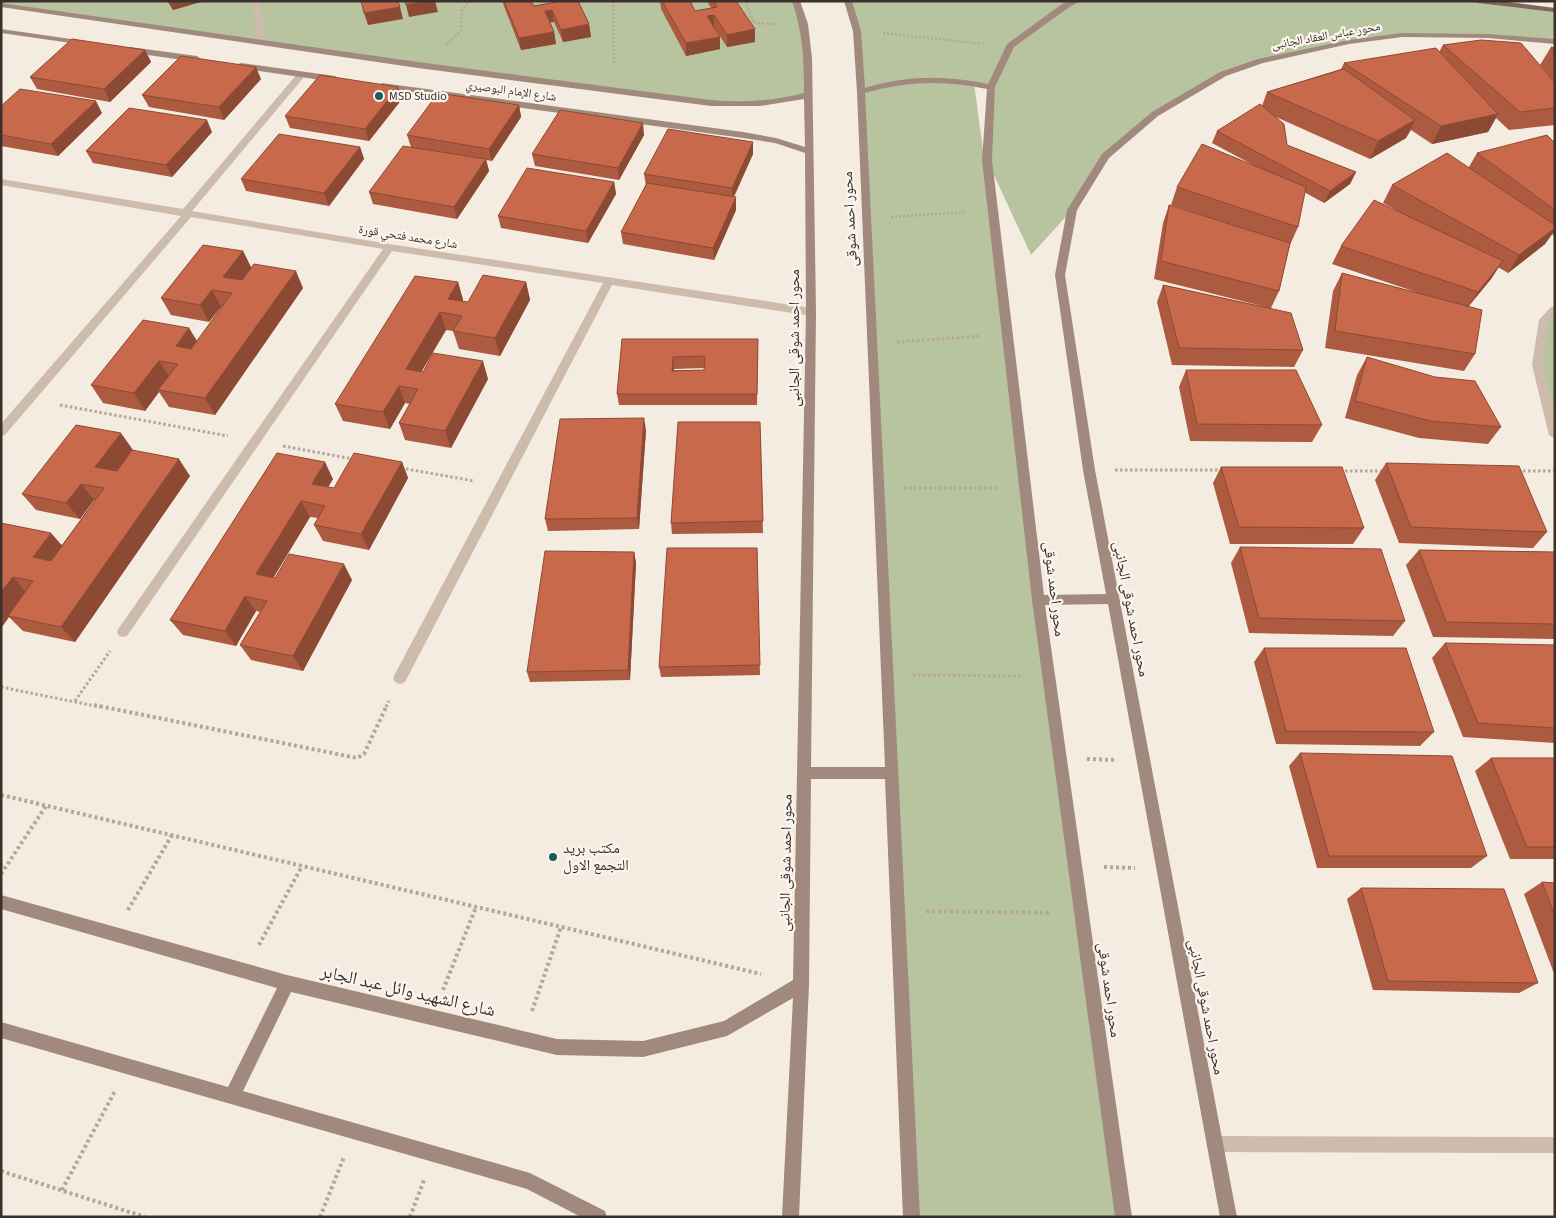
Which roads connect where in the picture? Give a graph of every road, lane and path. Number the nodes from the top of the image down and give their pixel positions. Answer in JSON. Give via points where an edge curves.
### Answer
{"nodes":[{"id":1,"x":256,"y":1,"type":"edge"},
{"id":2,"x":468,"y":1,"type":"edge"},
{"id":3,"x":613,"y":1,"type":"edge"},
{"id":4,"x":745,"y":1,"type":"edge"},
{"id":5,"x":796,"y":1,"type":"edge"},
{"id":6,"x":848,"y":1,"type":"edge"},
{"id":7,"x":1076,"y":1,"type":"edge"},
{"id":8,"x":1478,"y":1,"type":"edge"},
{"id":9,"x":1,"y":5,"type":"edge"},
{"id":10,"x":1555,"y":10,"type":"edge"},
{"id":11,"x":804,"y":24,"type":"junction"},
{"id":12,"x":857,"y":30,"type":"junction"},
{"id":13,"x":1,"y":31,"type":"edge"},
{"id":14,"x":261,"y":42,"type":"junction"},
{"id":15,"x":1555,"y":42,"type":"edge"},
{"id":16,"x":98,"y":45,"type":"edge"},
{"id":17,"x":1010,"y":46,"type":"junction"},
{"id":18,"x":117,"y":48,"type":"edge"},
{"id":19,"x":204,"y":60,"type":"edge"},
{"id":20,"x":233,"y":65,"type":"edge"},
{"id":21,"x":418,"y":65,"type":"junction"},
{"id":22,"x":1223,"y":74,"type":"joint"},
{"id":23,"x":301,"y":75,"type":"junction"},
{"id":24,"x":340,"y":80,"type":"edge"},
{"id":25,"x":369,"y":84,"type":"edge"},
{"id":26,"x":991,"y":87,"type":"junction"},
{"id":27,"x":614,"y":92,"type":"junction"},
{"id":28,"x":861,"y":92,"type":"junction"},
{"id":29,"x":808,"y":95,"type":"junction"},
{"id":30,"x":809,"y":151,"type":"junction"},
{"id":31,"x":1,"y":182,"type":"edge"},
{"id":32,"x":992,"y":211,"type":"junction"},
{"id":33,"x":186,"y":214,"type":"junction"},
{"id":34,"x":866,"y":219,"type":"junction"},
{"id":35,"x":389,"y":247,"type":"junction"},
{"id":36,"x":610,"y":281,"type":"junction"},
{"id":37,"x":1555,"y":309,"type":"edge"},
{"id":38,"x":811,"y":312,"type":"junction"},
{"id":39,"x":1007,"y":334,"type":"junction"},
{"id":40,"x":872,"y":344,"type":"junction"},
{"id":41,"x":1,"y":432,"type":"edge"},
{"id":42,"x":1555,"y":434,"type":"edge"},
{"id":43,"x":1089,"y":470,"type":"junction"},
{"id":44,"x":1228,"y":470,"type":"edge"},
{"id":45,"x":1336,"y":470,"type":"edge"},
{"id":46,"x":1386,"y":471,"type":"dead end"},
{"id":47,"x":1515,"y":471,"type":"edge"},
{"id":48,"x":1555,"y":471,"type":"edge"},
{"id":49,"x":879,"y":487,"type":"junction"},
{"id":50,"x":1025,"y":489,"type":"junction"},
{"id":51,"x":1113,"y":599,"type":"junction"},
{"id":52,"x":1038,"y":600,"type":"junction"},
{"id":53,"x":123,"y":632,"type":"joint"},
{"id":54,"x":887,"y":675,"type":"junction"},
{"id":55,"x":1049,"y":676,"type":"junction"},
{"id":56,"x":400,"y":678,"type":"joint"},
{"id":57,"x":1,"y":687,"type":"edge"},
{"id":58,"x":75,"y":702,"type":"junction"},
{"id":59,"x":1060,"y":758,"type":"junction"},
{"id":60,"x":1143,"y":760,"type":"junction"},
{"id":61,"x":804,"y":772,"type":"junction"},
{"id":62,"x":891,"y":772,"type":"junction"},
{"id":63,"x":1,"y":795,"type":"edge"},
{"id":64,"x":46,"y":806,"type":"junction"},
{"id":65,"x":172,"y":835,"type":"junction"},
{"id":66,"x":302,"y":866,"type":"junction"},
{"id":67,"x":1075,"y":867,"type":"junction"},
{"id":68,"x":1164,"y":868,"type":"junction"},
{"id":69,"x":1,"y":874,"type":"edge"},
{"id":70,"x":1,"y":902,"type":"edge"},
{"id":71,"x":476,"y":907,"type":"junction"},
{"id":72,"x":898,"y":910,"type":"junction"},
{"id":73,"x":1082,"y":914,"type":"junction"},
{"id":74,"x":561,"y":927,"type":"junction"},
{"id":75,"x":114,"y":934,"type":"junction"},
{"id":76,"x":245,"y":971,"type":"junction"},
{"id":77,"x":287,"y":983,"type":"junction"},
{"id":78,"x":801,"y":984,"type":"junction"},
{"id":79,"x":432,"y":1017,"type":"junction"},
{"id":80,"x":1,"y":1030,"type":"edge"},
{"id":81,"x":522,"y":1038,"type":"junction"},
{"id":82,"x":128,"y":1067,"type":"junction"},
{"id":83,"x":232,"y":1096,"type":"junction"},
{"id":84,"x":355,"y":1131,"type":"junction"},
{"id":85,"x":1215,"y":1144,"type":"junction"},
{"id":86,"x":1555,"y":1144,"type":"edge"},
{"id":87,"x":434,"y":1154,"type":"junction"},
{"id":88,"x":1,"y":1170,"type":"edge"},
{"id":89,"x":62,"y":1190,"type":"junction"},
{"id":90,"x":145,"y":1217,"type":"edge"},
{"id":91,"x":320,"y":1217,"type":"edge"},
{"id":92,"x":410,"y":1217,"type":"edge"},
{"id":93,"x":599,"y":1217,"type":"edge"},
{"id":94,"x":790,"y":1217,"type":"edge"},
{"id":95,"x":912,"y":1217,"type":"edge"},
{"id":96,"x":1124,"y":1217,"type":"edge"},
{"id":97,"x":1228,"y":1217,"type":"edge"}],
"edges":[{"from":1,"to":14,"type":"street"},
{"from":2,"to":21,"type":"path","via":[[462,11],[461,31],[456,38]]},
{"from":3,"to":27,"type":"path"},
{"from":4,"to":11,"type":"path","via":[[756,24]]},
{"from":5,"to":11,"type":"street","name":"محور احمد شوقى الجانبى"},
{"from":6,"to":12,"type":"street","name":"محور احمد شوقى"},
{"from":7,"to":17,"type":"street","name":"محور احمد شوقى"},
{"from":8,"to":10,"type":"main road"},
{"from":9,"to":14,"type":"street","name":"شارع الإمام البوصيري"},
{"from":11,"to":29,"type":"street","name":"محور احمد شوقى الجانبى"},
{"from":12,"to":17,"type":"path"},
{"from":12,"to":28,"type":"street","name":"محور احمد شوقى"},
{"from":13,"to":16,"type":"street"},
{"from":14,"to":21,"type":"street","name":"شارع الإمام البوصيري"},
{"from":15,"to":22,"type":"street","name":"محور عباس العقاد الجانبى","via":[[1488,36],[1402,36],[1308,49],[1260,60]]},
{"from":17,"to":26,"type":"street","name":"محور احمد شوقى"},
{"from":18,"to":19,"type":"street"},
{"from":20,"to":23,"type":"street"},
{"from":21,"to":27,"type":"street","name":"شارع الإمام البوصيري"},
{"from":22,"to":43,"type":"street","name":"محور احمد شوقى الجانبى","via":[[1155,114],[1105,156],[1072,210],[1060,275]]},
{"from":23,"to":24,"type":"street"},
{"from":23,"to":33,"type":"street"},
{"from":25,"to":30,"type":"street","name":"شارع الإمام البوصيري","via":[[743,134]]},
{"from":26,"to":28,"type":"street","via":[[956,80],[920,79]]},
{"from":26,"to":32,"type":"street","name":"محور احمد شوقى","via":[[986,160]]},
{"from":27,"to":29,"type":"street","name":"شارع الإمام البوصيري","via":[[730,105],[771,103]]},
{"from":28,"to":34,"type":"street","name":"محور احمد شوقى"},
{"from":29,"to":30,"type":"street","name":"محور احمد شوقى الجانبى"},
{"from":30,"to":38,"type":"street","name":"محور احمد شوقى الجانبى"},
{"from":31,"to":33,"type":"street","name":"شارع محمد فتحي قورة"},
{"from":32,"to":34,"type":"path"},
{"from":32,"to":39,"type":"street","name":"محور احمد شوقى"},
{"from":33,"to":35,"type":"street","name":"شارع محمد فتحي قورة"},
{"from":33,"to":41,"type":"street"},
{"from":34,"to":40,"type":"street","name":"محور احمد شوقى"},
{"from":35,"to":36,"type":"street","name":"شارع محمد فتحي قورة"},
{"from":35,"to":53,"type":"street"},
{"from":36,"to":38,"type":"street","name":"شارع محمد فتحي قورة"},
{"from":36,"to":56,"type":"street"},
{"from":37,"to":42,"type":"street","via":[[1544,320],[1537,365]]},
{"from":38,"to":61,"type":"street","name":"محور احمد شوقى الجانبى"},
{"from":39,"to":40,"type":"path"},
{"from":39,"to":50,"type":"street","name":"محور احمد شوقى"},
{"from":40,"to":49,"type":"street","name":"محور احمد شوقى"},
{"from":43,"to":44,"type":"path"},
{"from":43,"to":51,"type":"street","name":"محور احمد شوقى الجانبى"},
{"from":45,"to":46,"type":"path"},
{"from":47,"to":48,"type":"path"},
{"from":49,"to":50,"type":"path"},
{"from":49,"to":54,"type":"street","name":"محور احمد شوقى"},
{"from":50,"to":52,"type":"street","name":"محور احمد شوقى"},
{"from":51,"to":52,"type":"street"},
{"from":51,"to":60,"type":"street","name":"محور احمد شوقى الجانبى"},
{"from":52,"to":55,"type":"street","name":"محور احمد شوقى"},
{"from":53,"to":58,"type":"path"},
{"from":54,"to":55,"type":"path"},
{"from":54,"to":62,"type":"street","name":"محور احمد شوقى"},
{"from":55,"to":59,"type":"street","name":"محور احمد شوقى"},
{"from":56,"to":58,"type":"path","via":[[364,754],[357,758]]},
{"from":57,"to":58,"type":"path"},
{"from":59,"to":60,"type":"path"},
{"from":59,"to":67,"type":"street","name":"محور احمد شوقى"},
{"from":60,"to":68,"type":"street","name":"محور احمد شوقى الجانبى"},
{"from":61,"to":62,"type":"street"},
{"from":61,"to":78,"type":"street","name":"محور احمد شوقى الجانبى"},
{"from":62,"to":72,"type":"street","name":"محور احمد شوقى"},
{"from":63,"to":64,"type":"path"},
{"from":64,"to":65,"type":"path"},
{"from":64,"to":69,"type":"path"},
{"from":65,"to":66,"type":"path"},
{"from":65,"to":75,"type":"path"},
{"from":66,"to":71,"type":"path"},
{"from":66,"to":76,"type":"path"},
{"from":67,"to":68,"type":"path"},
{"from":67,"to":73,"type":"street","name":"محور احمد شوقى"},
{"from":68,"to":85,"type":"street","name":"محور احمد شوقى الجانبى"},
{"from":70,"to":75,"type":"street","name":"شارع الشهيد وائل عبد الجابر"},
{"from":71,"to":74,"type":"path"},
{"from":71,"to":79,"type":"path"},
{"from":72,"to":73,"type":"path"},
{"from":72,"to":95,"type":"street","name":"محور احمد شوقى"},
{"from":73,"to":96,"type":"street","name":"محور احمد شوقى"},
{"from":74,"to":78,"type":"path"},
{"from":74,"to":81,"type":"path"},
{"from":75,"to":76,"type":"street","name":"شارع الشهيد وائل عبد الجابر"},
{"from":76,"to":77,"type":"street","name":"شارع الشهيد وائل عبد الجابر"},
{"from":77,"to":79,"type":"street","name":"شارع الشهيد وائل عبد الجابر"},
{"from":77,"to":83,"type":"street"},
{"from":78,"to":81,"type":"street","name":"شارع الشهيد وائل عبد الجابر","via":[[727,1028],[643,1049],[557,1047]]},
{"from":78,"to":94,"type":"street","name":"محور احمد شوقى الجانبى"},
{"from":79,"to":81,"type":"street","name":"شارع الشهيد وائل عبد الجابر"},
{"from":80,"to":82,"type":"street"},
{"from":82,"to":83,"type":"street"},
{"from":82,"to":89,"type":"path"},
{"from":83,"to":84,"type":"street"},
{"from":84,"to":87,"type":"street"},
{"from":84,"to":91,"type":"path"},
{"from":85,"to":86,"type":"street"},
{"from":85,"to":97,"type":"street","name":"محور احمد شوقى الجانبى"},
{"from":87,"to":92,"type":"path"},
{"from":87,"to":93,"type":"street","via":[[530,1182]]},
{"from":88,"to":89,"type":"path"},
{"from":89,"to":90,"type":"path"}]}
